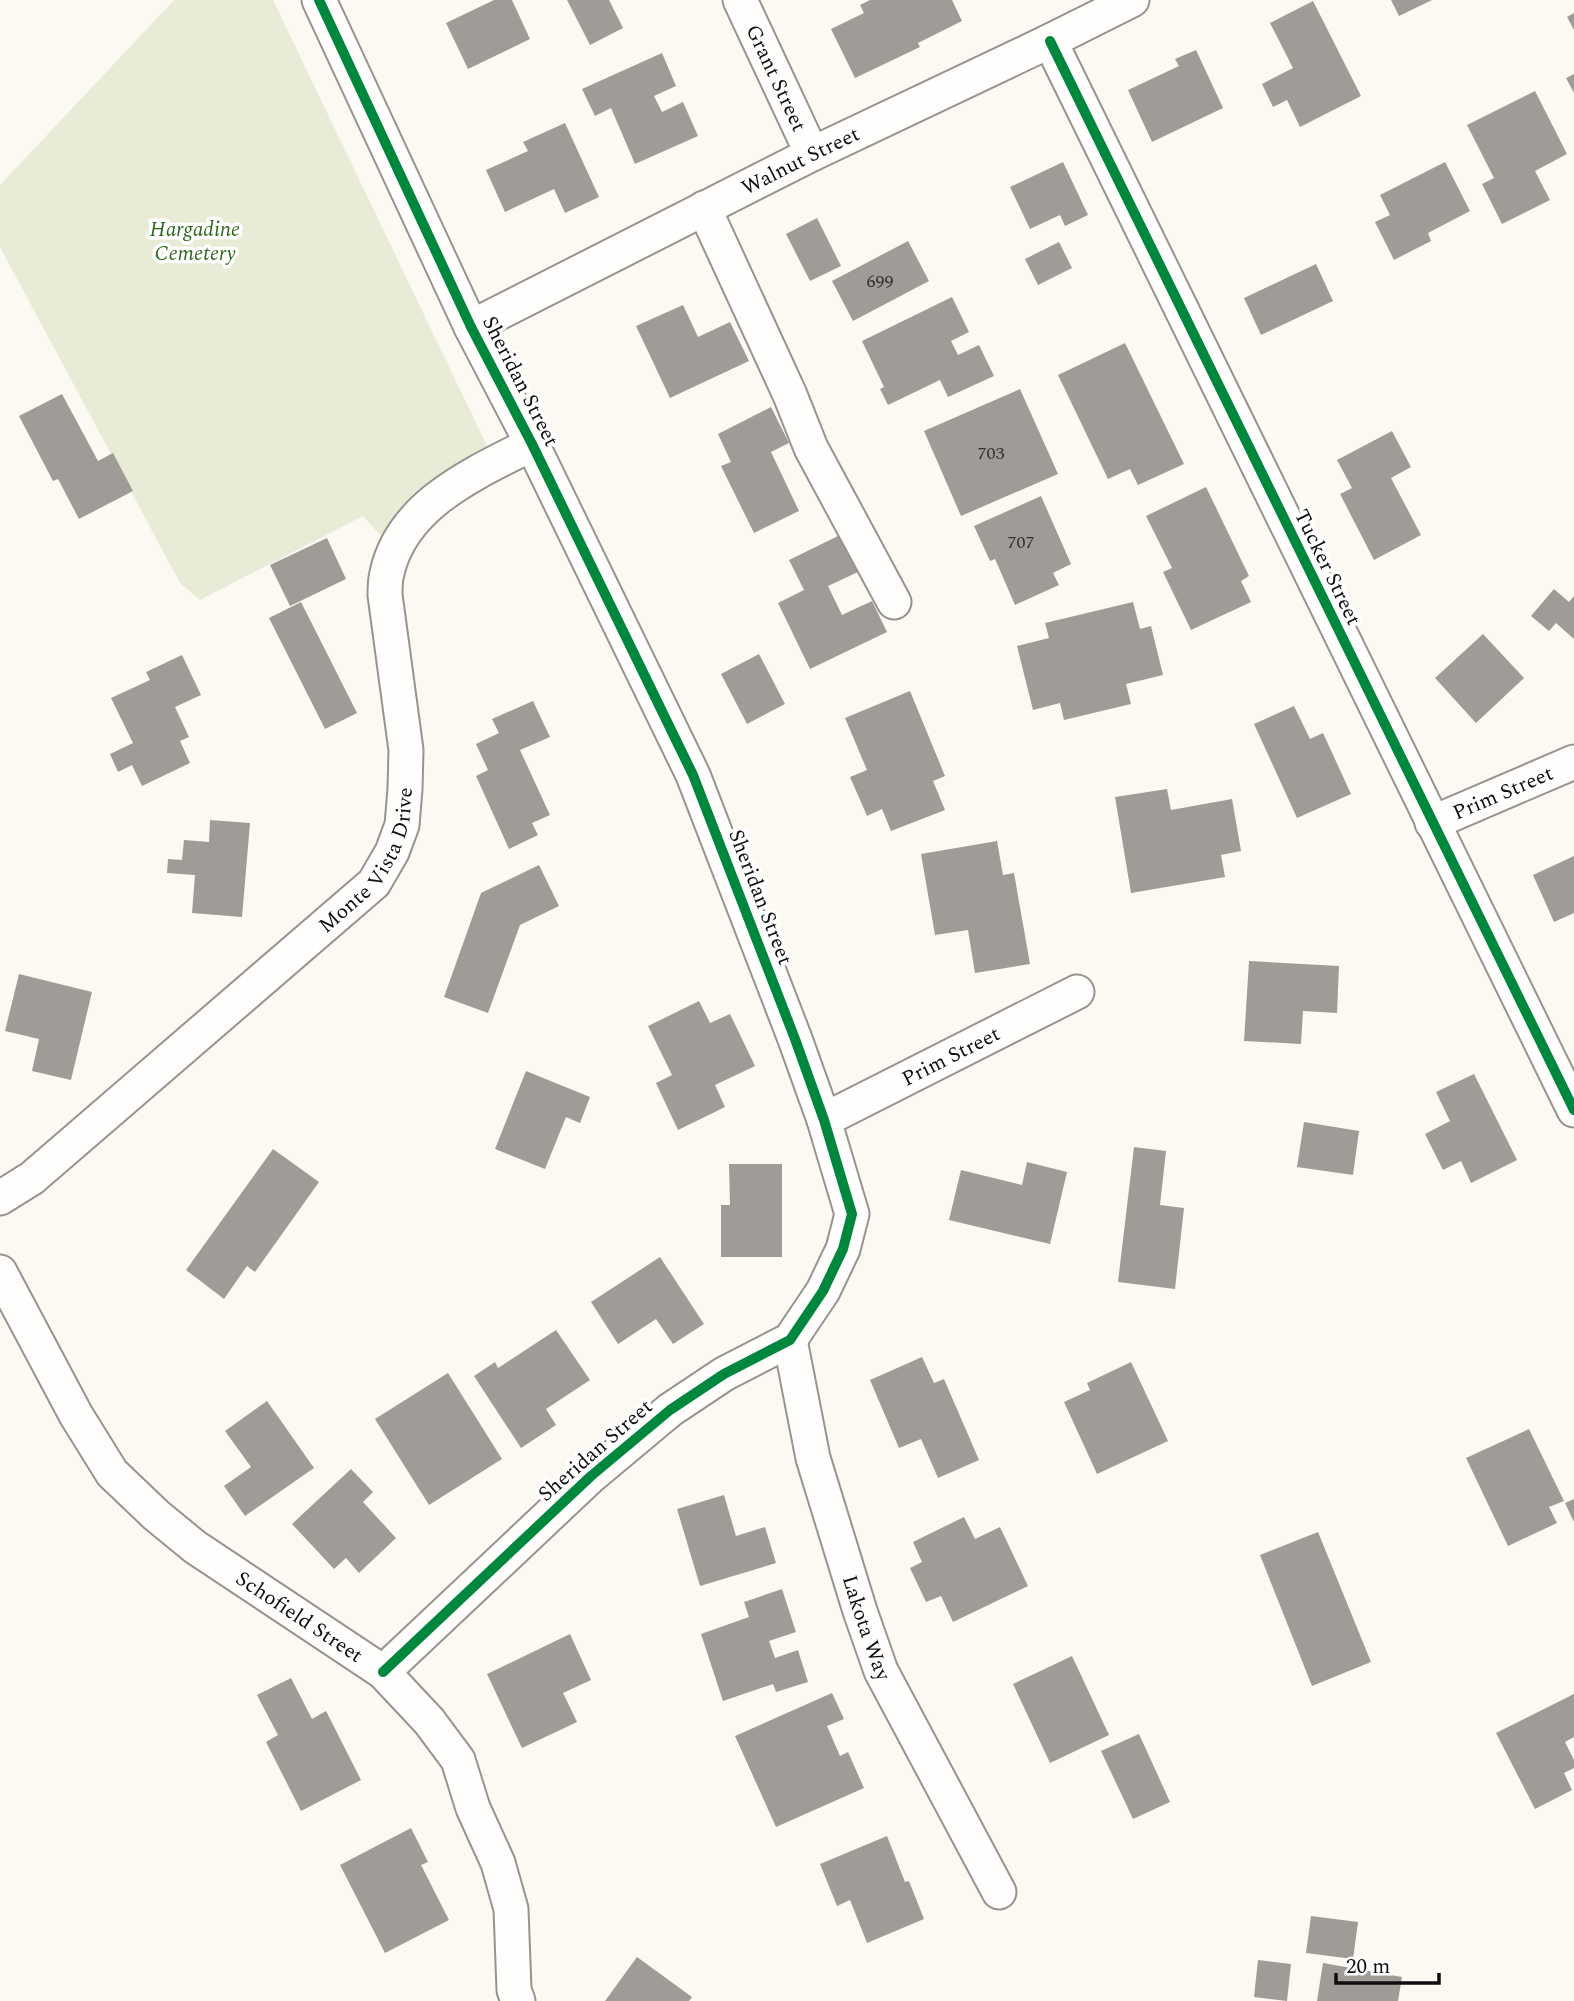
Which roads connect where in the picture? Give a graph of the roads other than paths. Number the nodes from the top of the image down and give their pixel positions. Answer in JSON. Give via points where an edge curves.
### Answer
{"nodes":[{"id":1,"x":319,"y":0,"type":"edge"},
{"id":2,"x":740,"y":0,"type":"edge"},
{"id":3,"x":1132,"y":0,"type":"edge"},
{"id":4,"x":1049,"y":41,"type":"junction"},
{"id":5,"x":812,"y":154,"type":"junction"},
{"id":6,"x":704,"y":208,"type":"junction"},
{"id":7,"x":471,"y":327,"type":"junction"},
{"id":8,"x":532,"y":444,"type":"junction"},
{"id":9,"x":894,"y":602,"type":"dead end"},
{"id":10,"x":1574,"y":762,"type":"edge"},
{"id":11,"x":1432,"y":822,"type":"junction"},
{"id":12,"x":1077,"y":992,"type":"dead end"},
{"id":13,"x":1574,"y":1110,"type":"edge"},
{"id":14,"x":824,"y":1120,"type":"junction"},
{"id":15,"x":0,"y":1198,"type":"edge"},
{"id":16,"x":0,"y":1272,"type":"edge"},
{"id":17,"x":790,"y":1340,"type":"junction"},
{"id":18,"x":383,"y":1672,"type":"junction"},
{"id":19,"x":999,"y":1892,"type":"dead end"},
{"id":20,"x":518,"y":2001,"type":"edge"}],
"edges":[{"from":1,"to":7,"type":"street","name":"Sheridan Street"},
{"from":2,"to":5,"type":"street","name":"Grant Street"},
{"from":3,"to":4,"type":"street","name":"Walnut Street"},
{"from":4,"to":5,"type":"street","name":"Walnut Street"},
{"from":4,"to":11,"type":"street","name":"Tucker Street"},
{"from":5,"to":6,"type":"street","name":"Walnut Street"},
{"from":6,"to":7,"type":"street","name":"Walnut Street"},
{"from":6,"to":9,"type":"street","via":[[811,448]]},
{"from":7,"to":8,"type":"street","name":"Sheridan Street"},
{"from":8,"to":14,"type":"street","name":"Sheridan Street","via":[[693,775]]},
{"from":8,"to":15,"type":"street","name":"Monte Vista Drive","via":[[436,498],[402,535],[387,573],[385,595],[406,750],[405,789],[402,825],[374,883],[32,1178]]},
{"from":10,"to":11,"type":"street","name":"Prim Street"},
{"from":11,"to":13,"type":"street","name":"Tucker Street"},
{"from":12,"to":14,"type":"street","name":"Prim Street"},
{"from":14,"to":17,"type":"street","name":"Sheridan Street","via":[[852,1214],[843,1249],[823,1291]]},
{"from":16,"to":18,"type":"street","name":"Schofield Street","via":[[112,1473],[195,1547]]},
{"from":17,"to":18,"type":"street","name":"Sheridan Street","via":[[724,1374],[670,1410],[591,1476]]},
{"from":17,"to":19,"type":"street","name":"Lakota Way","via":[[813,1458],[881,1671]]},
{"from":18,"to":20,"type":"street","name":"Schofield Street","via":[[458,1759],[511,1909]]}]}
